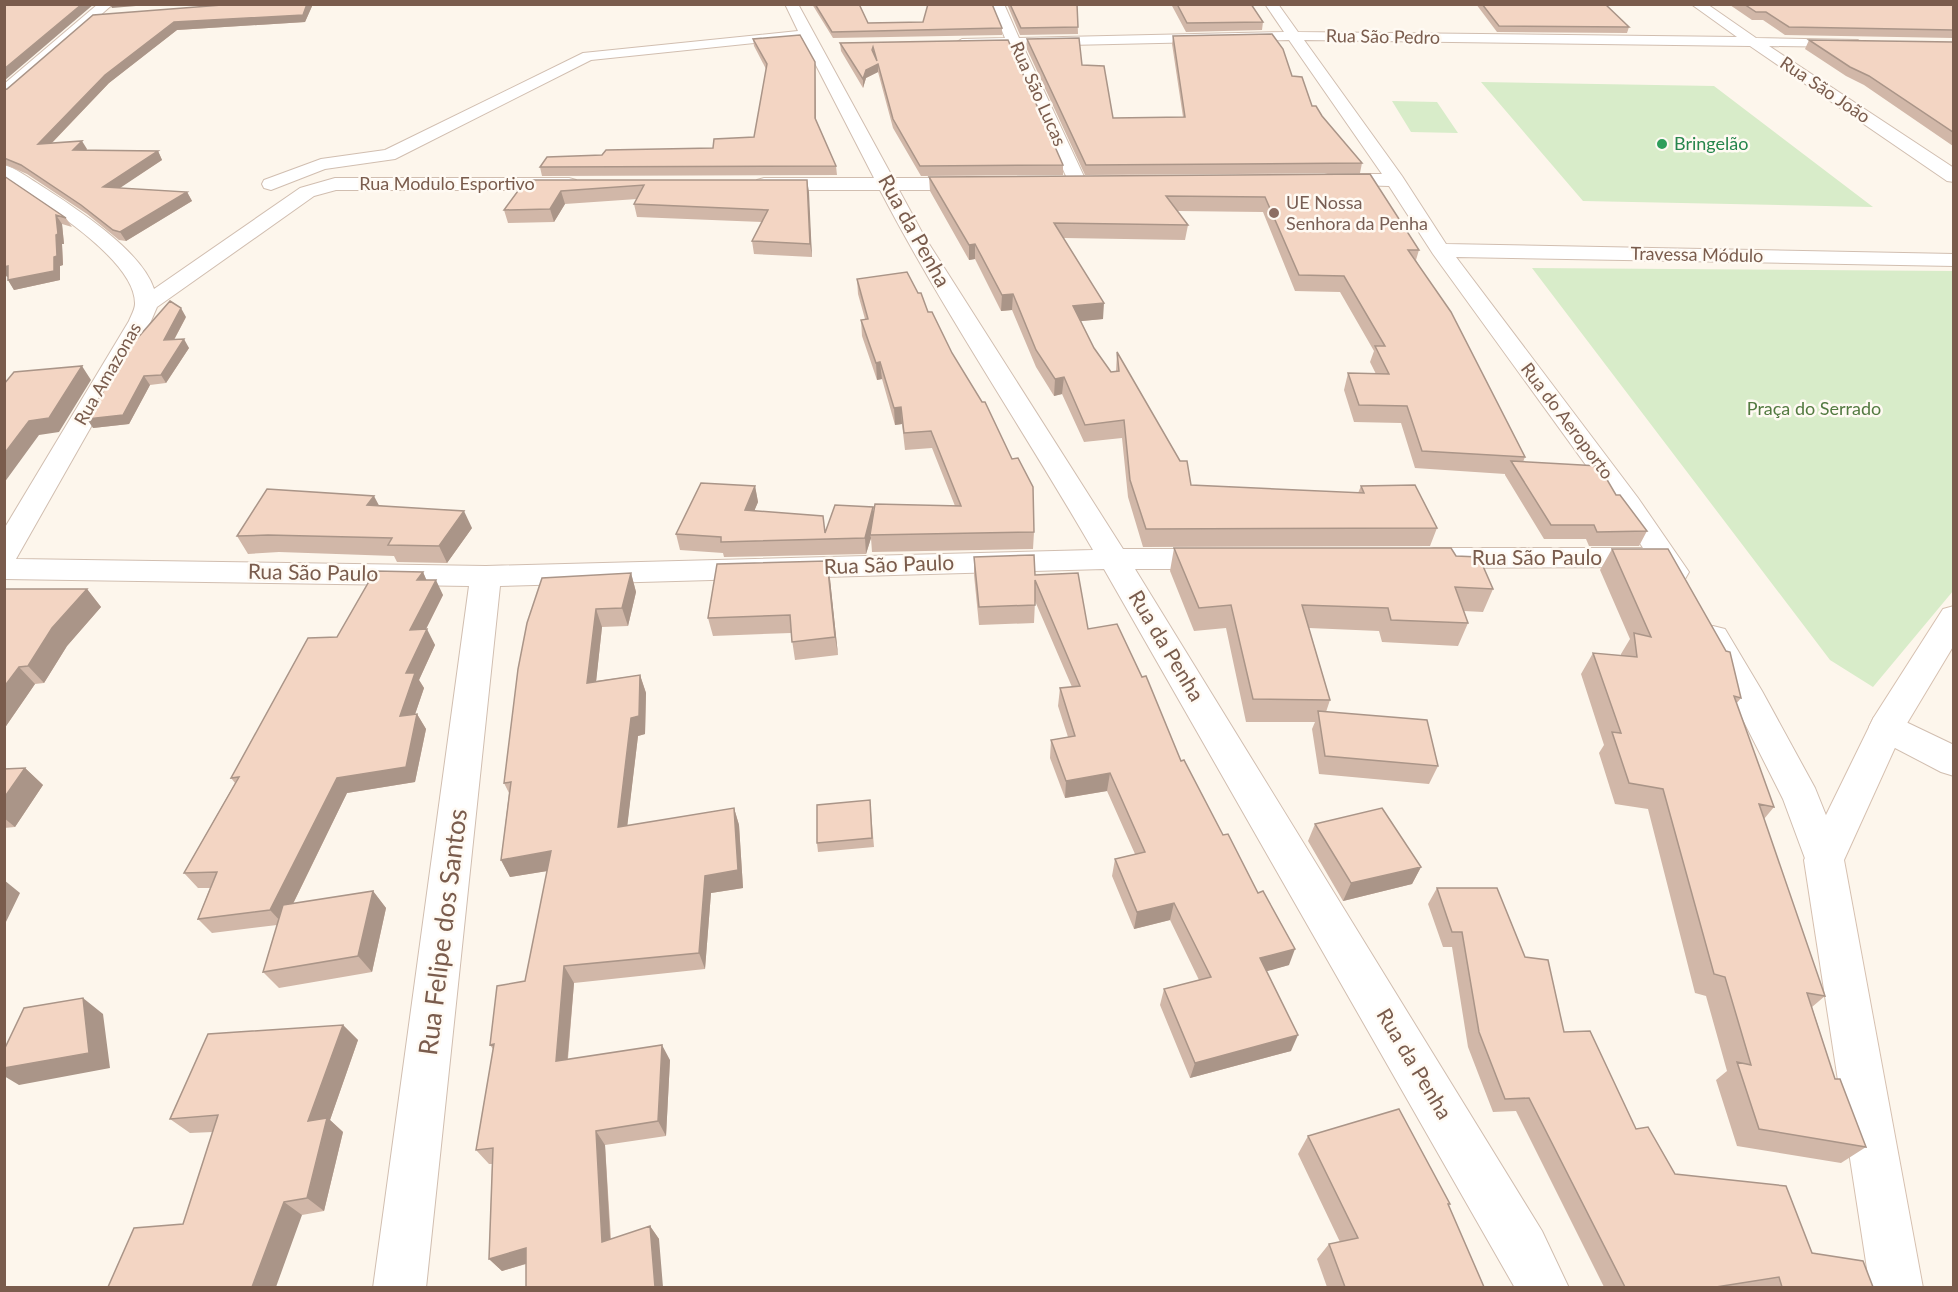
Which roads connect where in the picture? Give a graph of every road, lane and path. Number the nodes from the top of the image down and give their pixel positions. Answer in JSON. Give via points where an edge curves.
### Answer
{"nodes":[{"id":1,"x":791,"y":4,"type":"edge"},
{"id":2,"x":997,"y":4,"type":"edge"},
{"id":3,"x":1271,"y":4,"type":"edge"},
{"id":4,"x":1697,"y":4,"type":"edge"},
{"id":5,"x":112,"y":9,"type":"edge"},
{"id":6,"x":1293,"y":36,"type":"junction"},
{"id":7,"x":815,"y":41,"type":"junction"},
{"id":8,"x":1014,"y":42,"type":"junction"},
{"id":9,"x":1754,"y":42,"type":"junction"},
{"id":10,"x":943,"y":43,"type":"edge"},
{"id":11,"x":1872,"y":43,"type":"edge"},
{"id":12,"x":7,"y":87,"type":"edge"},
{"id":13,"x":4,"y":170,"type":"edge"},
{"id":14,"x":1953,"y":177,"type":"edge"},
{"id":15,"x":1395,"y":180,"type":"junction"},
{"id":16,"x":1313,"y":181,"type":"edge"},
{"id":17,"x":1056,"y":183,"type":"edge"},
{"id":18,"x":1078,"y":183,"type":"junction"},
{"id":19,"x":1102,"y":183,"type":"edge"},
{"id":20,"x":271,"y":184,"type":"dead end"},
{"id":21,"x":587,"y":184,"type":"edge"},
{"id":22,"x":743,"y":184,"type":"edge"},
{"id":23,"x":886,"y":184,"type":"junction"},
{"id":24,"x":988,"y":184,"type":"edge"},
{"id":25,"x":1440,"y":250,"type":"junction"},
{"id":26,"x":1953,"y":260,"type":"edge"},
{"id":27,"x":146,"y":304,"type":"junction"},
{"id":28,"x":4,"y":555,"type":"edge"},
{"id":29,"x":1246,"y":558,"type":"edge"},
{"id":30,"x":1402,"y":558,"type":"edge"},
{"id":31,"x":1666,"y":558,"type":"junction"},
{"id":32,"x":1114,"y":559,"type":"junction"},
{"id":33,"x":4,"y":568,"type":"edge"},
{"id":34,"x":486,"y":576,"type":"junction"},
{"id":35,"x":1684,"y":588,"type":"edge"},
{"id":36,"x":1953,"y":617,"type":"edge"},
{"id":37,"x":1702,"y":619,"type":"edge"},
{"id":38,"x":1887,"y":727,"type":"junction"},
{"id":39,"x":1953,"y":762,"type":"edge"},
{"id":40,"x":1824,"y":860,"type":"junction"},
{"id":41,"x":399,"y":1287,"type":"edge"},
{"id":42,"x":1543,"y":1287,"type":"edge"},
{"id":43,"x":1898,"y":1287,"type":"edge"}],
"edges":[{"from":1,"to":7,"type":"street","name":"Rua da Penha"},
{"from":2,"to":8,"type":"street","name":"Rua São Lucas"},
{"from":3,"to":6,"type":"street","name":"Rua do Aeroporto"},
{"from":4,"to":9,"type":"street","name":"Rua São João"},
{"from":5,"to":12,"type":"street","via":[[95,16]]},
{"from":6,"to":8,"type":"street","name":"Rua São Pedro"},
{"from":6,"to":9,"type":"street","name":"Rua São Pedro"},
{"from":6,"to":15,"type":"street","name":"Rua do Aeroporto"},
{"from":7,"to":20,"type":"street","via":[[588,56],[389,155],[321,165]]},
{"from":7,"to":23,"type":"street","name":"Rua da Penha"},
{"from":8,"to":10,"type":"street","name":"Rua São Pedro"},
{"from":8,"to":18,"type":"street","name":"Rua São Lucas"},
{"from":9,"to":11,"type":"street","name":"Rua São Pedro"},
{"from":9,"to":14,"type":"street","name":"Rua São João"},
{"from":13,"to":27,"type":"street","name":"Rua Amazonas","via":[[89,227],[113,248],[132,270]]},
{"from":15,"to":16,"type":"street"},
{"from":15,"to":25,"type":"street","name":"Rua do Aeroporto"},
{"from":17,"to":18,"type":"street"},
{"from":18,"to":19,"type":"street"},
{"from":21,"to":27,"type":"street","name":"Rua Modulo Esportivo","via":[[335,184],[319,188],[307,192]]},
{"from":22,"to":23,"type":"street"},
{"from":23,"to":24,"type":"street"},
{"from":23,"to":32,"type":"street","name":"Rua da Penha","via":[[941,282]]},
{"from":25,"to":26,"type":"street","name":"Travessa Módulo"},
{"from":25,"to":31,"type":"street","name":"Rua do Aeroporto"},
{"from":27,"to":28,"type":"street","name":"Rua Amazonas","via":[[140,321]]},
{"from":29,"to":32,"type":"street","name":"Rua São Paulo"},
{"from":30,"to":31,"type":"street","name":"Rua São Paulo"},
{"from":31,"to":35,"type":"street","name":"Rua do Aeroporto"},
{"from":32,"to":34,"type":"street","name":"Rua São Paulo"},
{"from":32,"to":42,"type":"street","name":"Rua da Penha"},
{"from":33,"to":34,"type":"street","name":"Rua São Paulo"},
{"from":34,"to":41,"type":"street","name":"Rua Felipe dos Santos"},
{"from":36,"to":38,"type":"street"},
{"from":37,"to":40,"type":"street","via":[[1802,799]]},
{"from":38,"to":39,"type":"street"},
{"from":38,"to":40,"type":"street"},
{"from":40,"to":43,"type":"street"}]}
